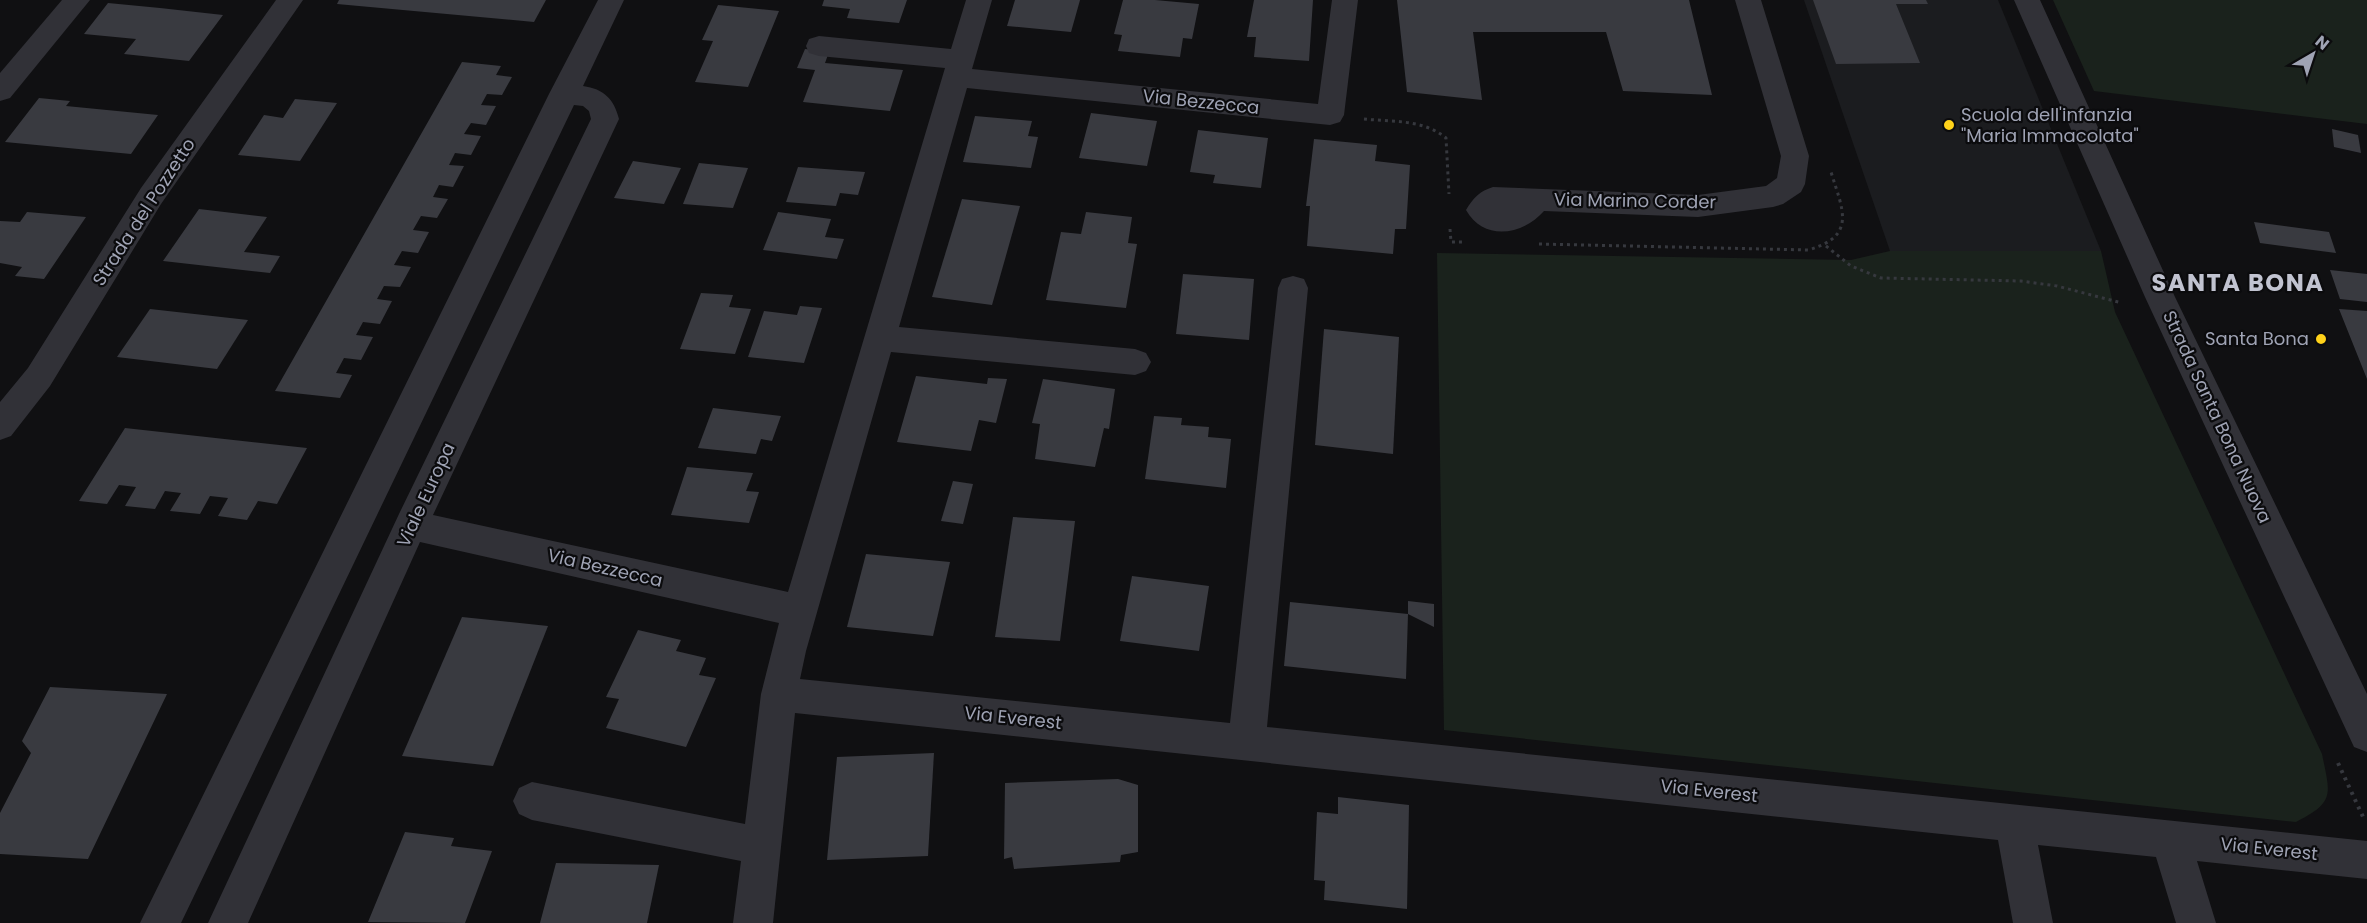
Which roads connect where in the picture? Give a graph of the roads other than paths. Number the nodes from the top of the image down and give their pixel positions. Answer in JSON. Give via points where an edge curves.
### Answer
{"nodes":[{"id":1,"x":77,"y":0,"type":"edge"},
{"id":2,"x":290,"y":0,"type":"edge"},
{"id":3,"x":611,"y":0,"type":"edge"},
{"id":4,"x":979,"y":0,"type":"edge"},
{"id":5,"x":1345,"y":0,"type":"edge"},
{"id":6,"x":1748,"y":0,"type":"edge"},
{"id":7,"x":2026,"y":0,"type":"edge"},
{"id":8,"x":819,"y":46,"type":"dead end"},
{"id":9,"x":958,"y":69,"type":"junction"},
{"id":10,"x":0,"y":91,"type":"edge"},
{"id":11,"x":563,"y":94,"type":"junction"},
{"id":12,"x":1536,"y":200,"type":"dead end"},
{"id":13,"x":1293,"y":288,"type":"dead end"},
{"id":14,"x":880,"y":338,"type":"junction"},
{"id":15,"x":1135,"y":362,"type":"dead end"},
{"id":16,"x":0,"y":426,"type":"edge"},
{"id":17,"x":411,"y":525,"type":"junction"},
{"id":18,"x":798,"y":611,"type":"junction"},
{"id":19,"x":779,"y":694,"type":"junction"},
{"id":20,"x":2367,"y":734,"type":"edge"},
{"id":21,"x":1247,"y":742,"type":"junction"},
{"id":22,"x":532,"y":801,"type":"dead end"},
{"id":23,"x":2014,"y":822,"type":"junction"},
{"id":24,"x":2170,"y":838,"type":"junction"},
{"id":25,"x":761,"y":846,"type":"junction"},
{"id":26,"x":2367,"y":860,"type":"edge"},
{"id":27,"x":160,"y":923,"type":"edge"},
{"id":28,"x":228,"y":923,"type":"edge"},
{"id":29,"x":753,"y":923,"type":"edge"},
{"id":30,"x":2033,"y":923,"type":"edge"},
{"id":31,"x":2196,"y":923,"type":"edge"}],
"edges":[{"from":1,"to":10,"type":"street"},
{"from":2,"to":16,"type":"street","name":"Strada del Pozzetto","via":[[151,196],[39,376]]},
{"from":3,"to":11,"type":"street"},
{"from":4,"to":9,"type":"street"},
{"from":5,"to":9,"type":"street","name":"Via Bezzecca","via":[[1330,115]]},
{"from":6,"to":12,"type":"street","name":"Via Marino Corder","via":[[1795,156],[1791,184],[1773,196],[1698,206]]},
{"from":7,"to":20,"type":"street","name":"Strada Santa Bona Nuova","via":[[2160,297]]},
{"from":8,"to":9,"type":"street","name":"Via Bezzecca"},
{"from":9,"to":14,"type":"street"},
{"from":11,"to":17,"type":"street","name":"Viale Europa","via":[[590,97],[602,106],[605,119]]},
{"from":11,"to":27,"type":"street"},
{"from":13,"to":21,"type":"street"},
{"from":14,"to":15,"type":"street"},
{"from":14,"to":18,"type":"street"},
{"from":17,"to":18,"type":"street","name":"Via Bezzecca"},
{"from":17,"to":28,"type":"street","name":"Viale Europa"},
{"from":18,"to":19,"type":"street"},
{"from":19,"to":21,"type":"street","name":"Via Everest"},
{"from":19,"to":25,"type":"street"},
{"from":21,"to":23,"type":"street","name":"Via Everest"},
{"from":22,"to":25,"type":"street"},
{"from":23,"to":24,"type":"street","name":"Via Everest"},
{"from":23,"to":30,"type":"street"},
{"from":24,"to":26,"type":"street","name":"Via Everest"},
{"from":24,"to":31,"type":"street"},
{"from":25,"to":29,"type":"street"}]}
